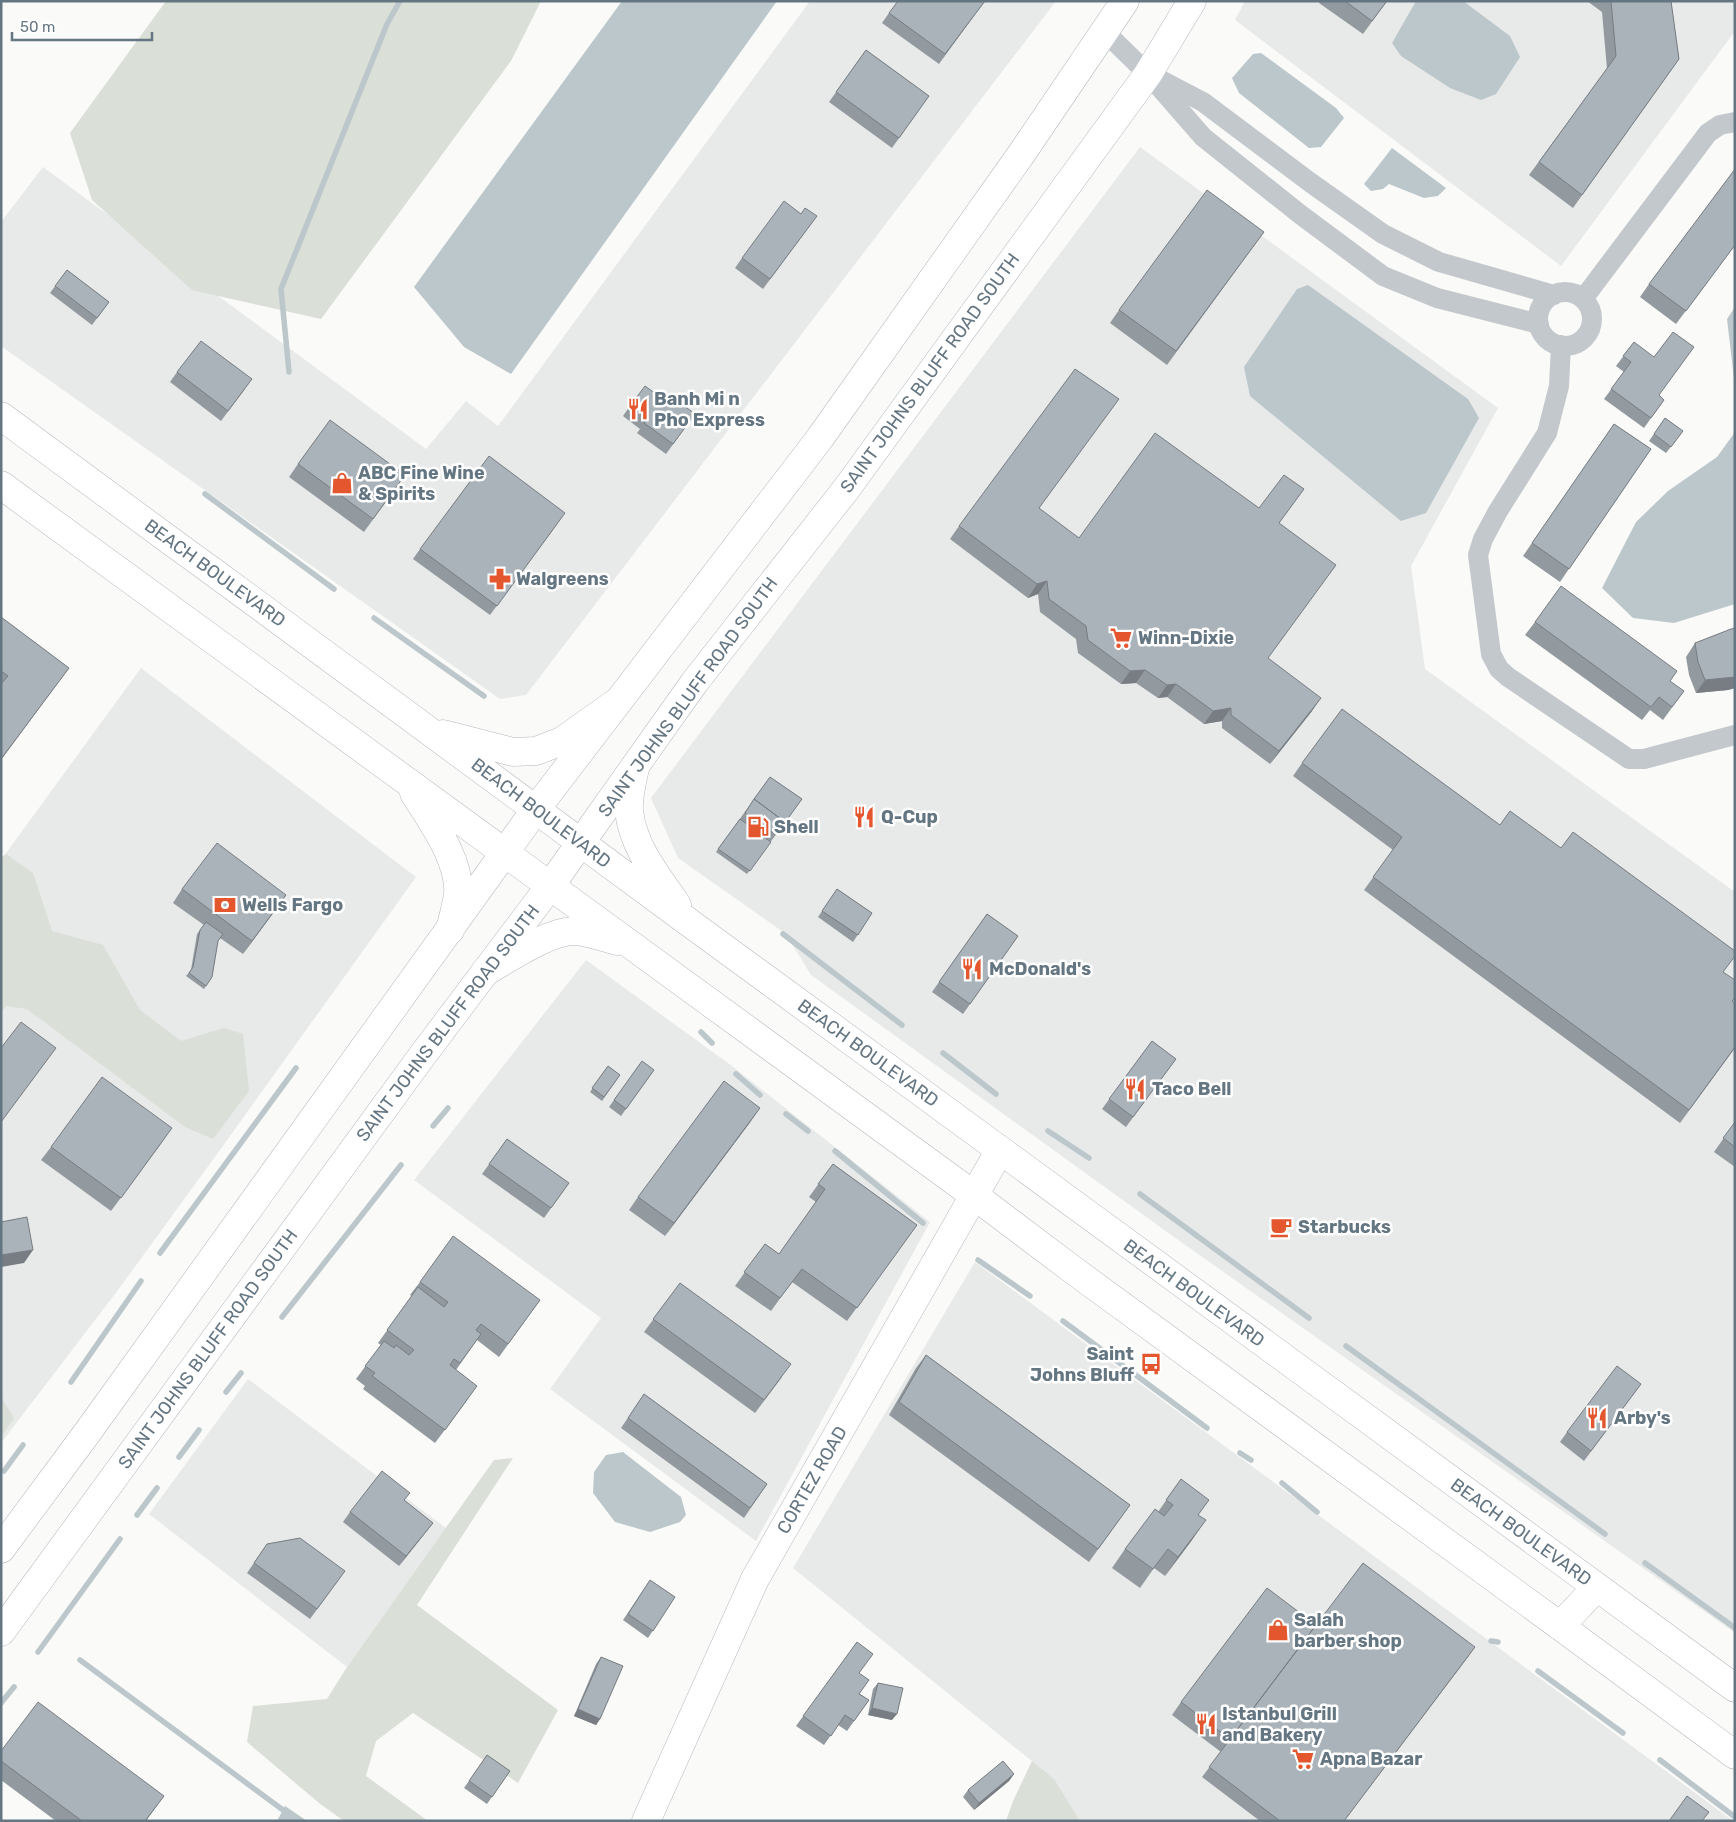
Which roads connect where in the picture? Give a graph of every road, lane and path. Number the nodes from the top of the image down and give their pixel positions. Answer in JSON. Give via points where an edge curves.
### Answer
{"nodes":[{"id":1,"x":1125,"y":1,"type":"edge"},
{"id":2,"x":1192,"y":1,"type":"edge"},
{"id":3,"x":1104,"y":32,"type":"junction"},
{"id":4,"x":1148,"y":74,"type":"junction"},
{"id":5,"x":1735,"y":122,"type":"edge"},
{"id":6,"x":1554,"y":294,"type":"junction"},
{"id":7,"x":1582,"y":299,"type":"junction"},
{"id":8,"x":1539,"y":324,"type":"junction"},
{"id":9,"x":1561,"y":345,"type":"junction"},
{"id":10,"x":1,"y":416,"type":"edge"},
{"id":11,"x":1,"y":485,"type":"edge"},
{"id":12,"x":617,"y":702,"type":"junction"},
{"id":13,"x":427,"y":730,"type":"junction"},
{"id":14,"x":1735,"y":735,"type":"edge"},
{"id":15,"x":635,"y":768,"type":"junction"},
{"id":16,"x":408,"y":783,"type":"junction"},
{"id":17,"x":536,"y":809,"type":"junction"},
{"id":18,"x":581,"y":843,"type":"junction"},
{"id":19,"x":505,"y":853,"type":"junction"},
{"id":20,"x":550,"y":886,"type":"junction"},
{"id":21,"x":687,"y":921,"type":"junction"},
{"id":22,"x":450,"y":930,"type":"junction"},
{"id":23,"x":628,"y":943,"type":"junction"},
{"id":24,"x":485,"y":972,"type":"junction"},
{"id":25,"x":1000,"y":1150,"type":"junction"},
{"id":26,"x":975,"y":1196,"type":"junction"},
{"id":27,"x":1,"y":1549,"type":"edge"},
{"id":28,"x":1597,"y":1587,"type":"junction"},
{"id":29,"x":1560,"y":1626,"type":"junction"},
{"id":30,"x":1,"y":1632,"type":"edge"},
{"id":31,"x":1735,"y":1688,"type":"edge"},
{"id":32,"x":1735,"y":1755,"type":"edge"},
{"id":33,"x":646,"y":1821,"type":"edge"}],
"edges":[{"from":1,"to":3,"type":"main road"},
{"from":2,"to":4,"type":"main road","name":"SAINT JOHNS BLUFF ROAD SOUTH"},
{"from":3,"to":4,"type":"street"},
{"from":3,"to":12,"type":"main road","via":[[820,438]]},
{"from":4,"to":6,"type":"street","via":[[1203,102],[1383,234],[1439,262]]},
{"from":4,"to":8,"type":"street","via":[[1203,137],[1383,276],[1436,298]]},
{"from":4,"to":15,"type":"main road","name":"SAINT JOHNS BLUFF ROAD SOUTH","via":[[847,488],[694,683]]},
{"from":5,"to":7,"type":"street","via":[[1720,124],[1708,133]]},
{"from":6,"to":7,"type":"street","via":[[1569,292]]},
{"from":6,"to":8,"type":"street","via":[[1541,307]]},
{"from":7,"to":9,"type":"street","via":[[1592,313],[1590,330],[1578,342]]},
{"from":8,"to":9,"type":"street","via":[[1547,338]]},
{"from":9,"to":14,"type":"street","via":[[1559,386],[1547,433],[1498,511],[1478,554],[1491,654],[1508,677],[1629,759],[1644,759]]},
{"from":10,"to":13,"type":"main road","name":"BEACH BOULEVARD"},
{"from":11,"to":16,"type":"main road"},
{"from":12,"to":13,"type":"main road","via":[[562,741],[536,751],[513,752]]},
{"from":12,"to":17,"type":"main road"},
{"from":13,"to":17,"type":"main road","name":"BEACH BOULEVARD"},
{"from":15,"to":18,"type":"main road","name":"SAINT JOHNS BLUFF ROAD SOUTH"},
{"from":15,"to":21,"type":"main road","via":[[630,789],[632,828],[643,855]]},
{"from":16,"to":19,"type":"main road"},
{"from":16,"to":22,"type":"main road","via":[[447,849],[457,875],[458,894]]},
{"from":17,"to":18,"type":"main road","name":"BEACH BOULEVARD"},
{"from":17,"to":19,"type":"main road"},
{"from":18,"to":20,"type":"main road","name":"SAINT JOHNS BLUFF ROAD SOUTH"},
{"from":18,"to":21,"type":"main road","name":"BEACH BOULEVARD"},
{"from":19,"to":20,"type":"main road"},
{"from":19,"to":22,"type":"main road"},
{"from":20,"to":23,"type":"main road"},
{"from":20,"to":24,"type":"main road","name":"SAINT JOHNS BLUFF ROAD SOUTH"},
{"from":21,"to":25,"type":"main road","name":"BEACH BOULEVARD"},
{"from":22,"to":27,"type":"main road"},
{"from":23,"to":24,"type":"main road","via":[[576,931],[560,934],[530,946]]},
{"from":23,"to":26,"type":"main road"},
{"from":24,"to":30,"type":"main road","name":"SAINT JOHNS BLUFF ROAD SOUTH"},
{"from":25,"to":26,"type":"main road","name":"CORTEZ ROAD"},
{"from":25,"to":28,"type":"main road","name":"BEACH BOULEVARD"},
{"from":26,"to":29,"type":"main road"},
{"from":26,"to":33,"type":"main road","name":"CORTEZ ROAD","via":[[755,1580]]},
{"from":28,"to":29,"type":"main road"},
{"from":28,"to":31,"type":"main road","name":"BEACH BOULEVARD"},
{"from":29,"to":32,"type":"main road"}]}
